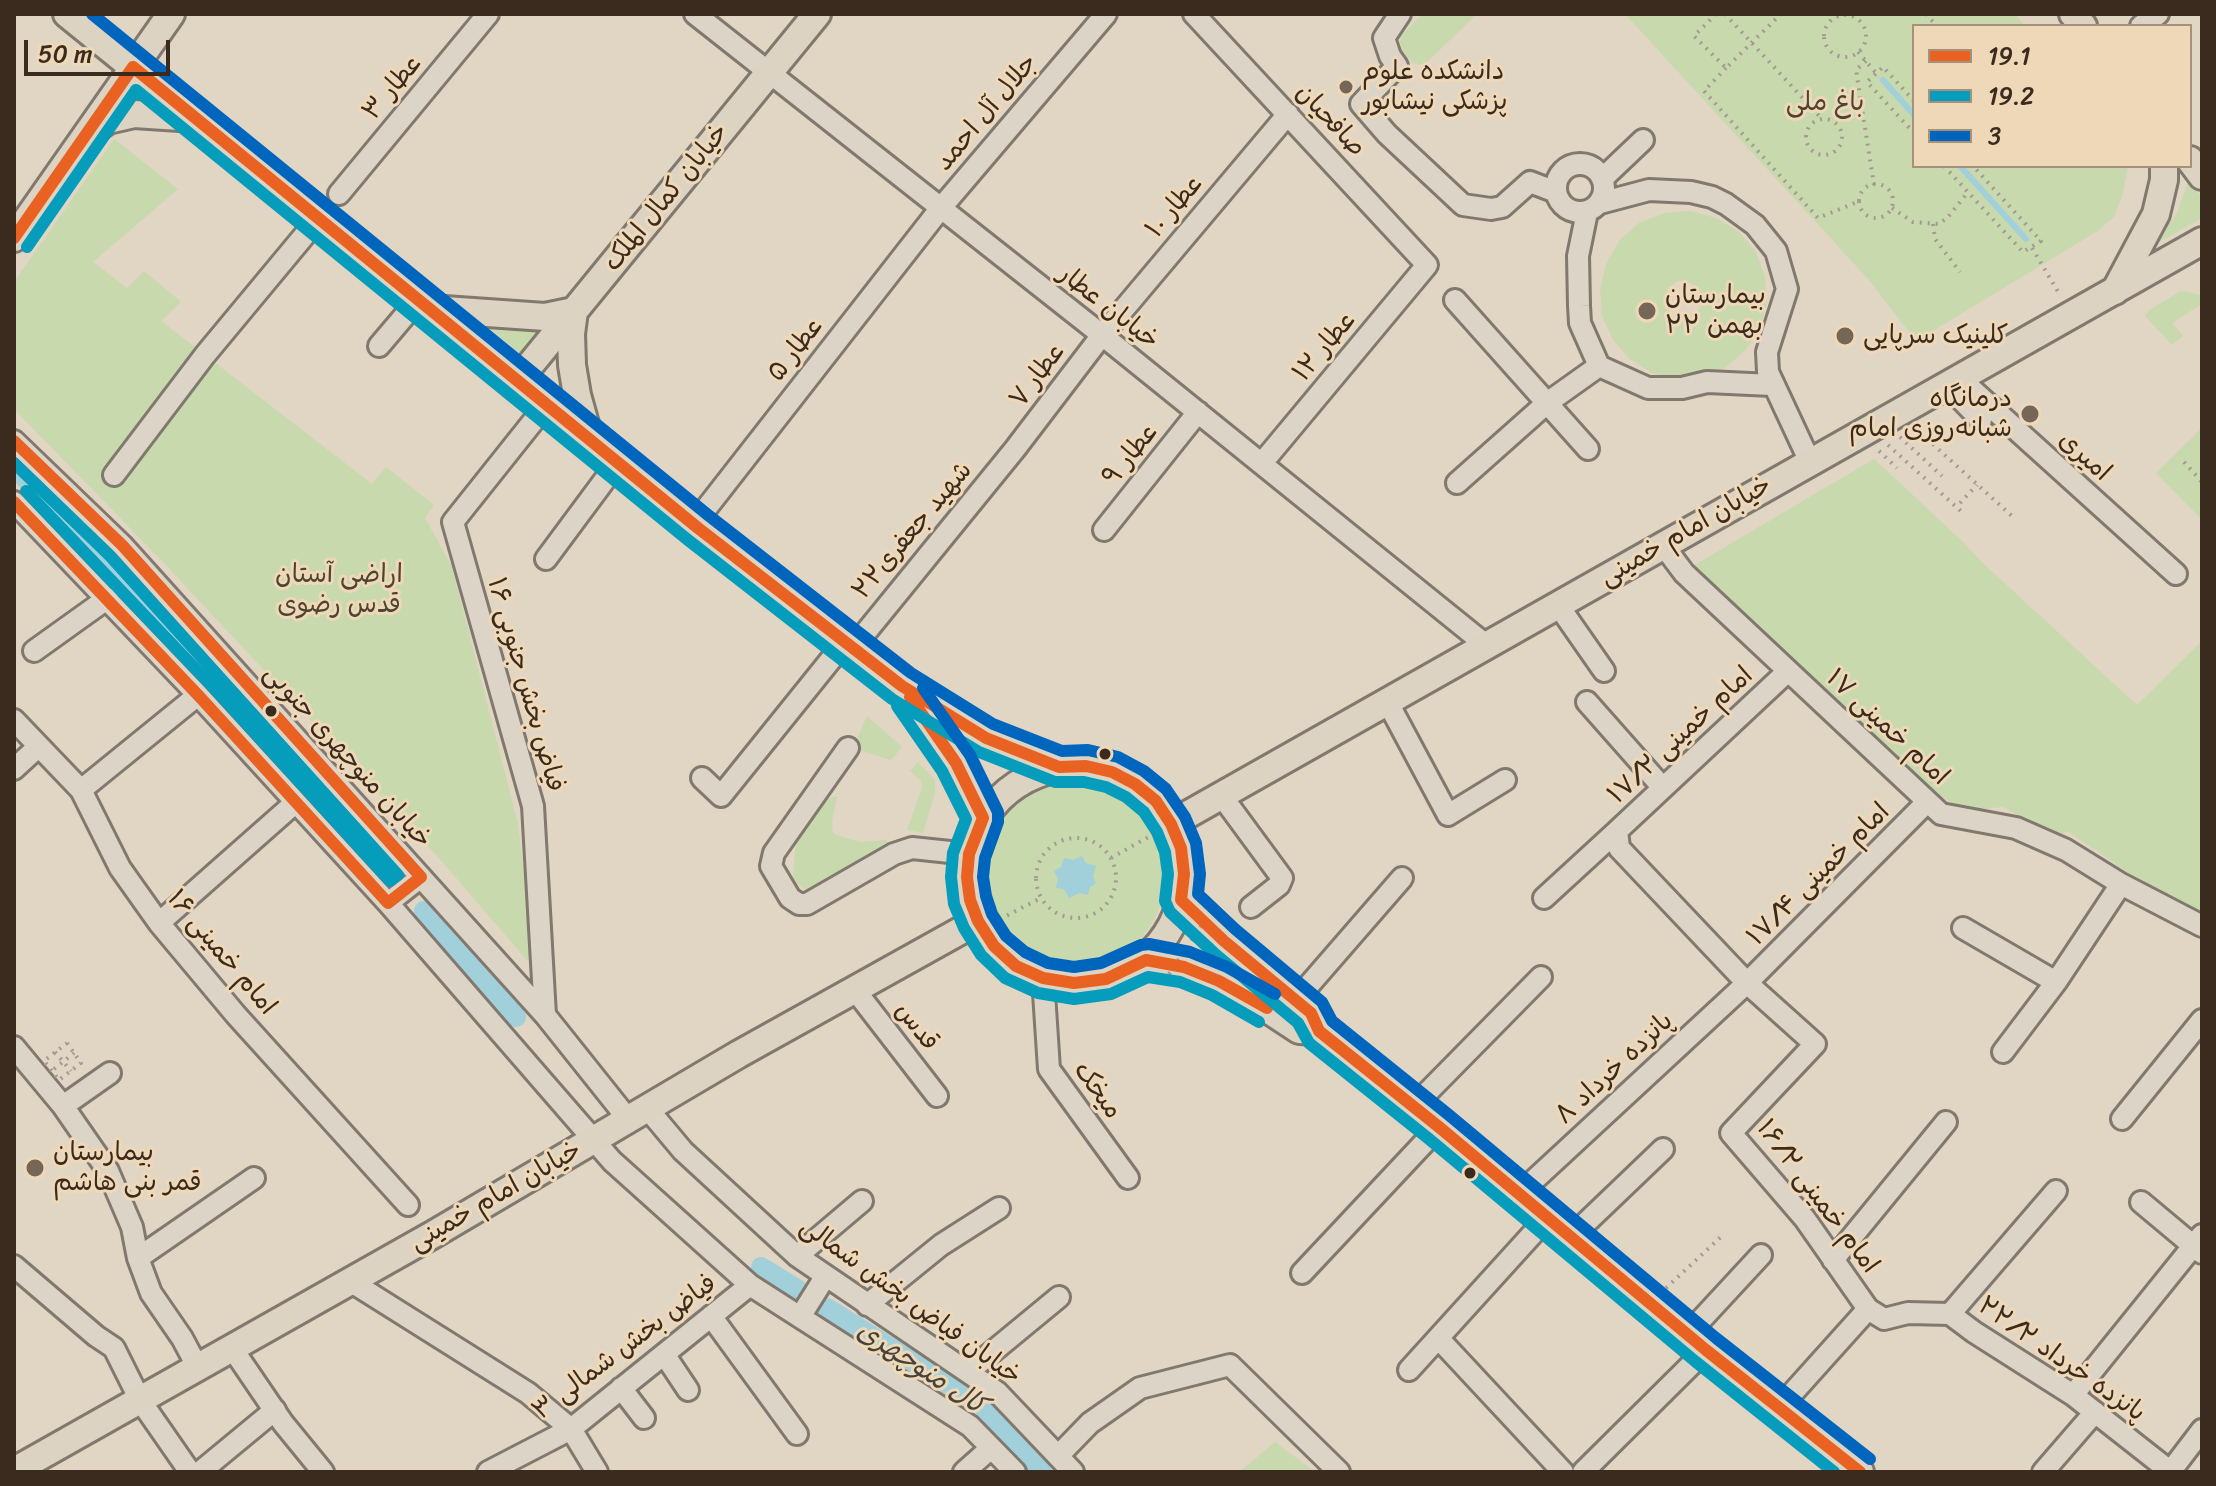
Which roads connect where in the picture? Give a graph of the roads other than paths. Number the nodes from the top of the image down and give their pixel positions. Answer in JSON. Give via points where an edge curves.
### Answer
{"nodes":[{"id":1,"x":67,"y":14,"type":"edge"},
{"id":2,"x":171,"y":14,"type":"edge"},
{"id":3,"x":488,"y":14,"type":"edge"},
{"id":4,"x":695,"y":14,"type":"edge"},
{"id":5,"x":817,"y":14,"type":"edge"},
{"id":6,"x":1106,"y":14,"type":"edge"},
{"id":7,"x":1194,"y":14,"type":"edge"},
{"id":8,"x":1400,"y":14,"type":"edge"},
{"id":9,"x":133,"y":67,"type":"junction"},
{"id":10,"x":769,"y":73,"type":"junction"},
{"id":11,"x":1288,"y":114,"type":"junction"},
{"id":12,"x":195,"y":118,"type":"junction"},
{"id":13,"x":86,"y":135,"type":"junction"},
{"id":14,"x":1643,"y":140,"type":"dead end"},
{"id":15,"x":2164,"y":168,"type":"edge"},
{"id":16,"x":1602,"y":179,"type":"junction"},
{"id":17,"x":1556,"y":192,"type":"junction"},
{"id":18,"x":339,"y":194,"type":"dead end"},
{"id":19,"x":1593,"y":207,"type":"junction"},
{"id":20,"x":940,"y":209,"type":"junction"},
{"id":21,"x":318,"y":219,"type":"junction"},
{"id":22,"x":14,"y":238,"type":"edge"},
{"id":23,"x":2202,"y":241,"type":"edge"},
{"id":24,"x":1427,"y":265,"type":"joint"},
{"id":25,"x":2115,"y":291,"type":"junction"},
{"id":26,"x":1455,"y":300,"type":"dead end"},
{"id":27,"x":424,"y":304,"type":"junction"},
{"id":28,"x":574,"y":311,"type":"junction"},
{"id":29,"x":1102,"y":335,"type":"junction"},
{"id":30,"x":379,"y":346,"type":"dead end"},
{"id":31,"x":1599,"y":366,"type":"junction"},
{"id":32,"x":517,"y":381,"type":"junction"},
{"id":33,"x":1952,"y":381,"type":"junction"},
{"id":34,"x":1772,"y":385,"type":"junction"},
{"id":35,"x":1547,"y":403,"type":"junction"},
{"id":36,"x":547,"y":404,"type":"junction"},
{"id":37,"x":1198,"y":412,"type":"junction"},
{"id":38,"x":1981,"y":420,"type":"dead end"},
{"id":39,"x":589,"y":438,"type":"junction"},
{"id":40,"x":14,"y":441,"type":"edge"},
{"id":41,"x":1015,"y":449,"type":"joint"},
{"id":42,"x":1588,"y":449,"type":"dead end"},
{"id":43,"x":618,"y":462,"type":"junction"},
{"id":44,"x":1810,"y":462,"type":"junction"},
{"id":45,"x":1262,"y":463,"type":"junction"},
{"id":46,"x":114,"y":475,"type":"dead end"},
{"id":47,"x":1457,"y":483,"type":"dead end"},
{"id":48,"x":14,"y":502,"type":"edge"},
{"id":49,"x":694,"y":524,"type":"junction"},
{"id":50,"x":1104,"y":530,"type":"dead end"},
{"id":51,"x":1663,"y":545,"type":"junction"},
{"id":52,"x":546,"y":559,"type":"dead end"},
{"id":53,"x":2176,"y":574,"type":"dead end"},
{"id":54,"x":108,"y":598,"type":"junction"},
{"id":55,"x":1558,"y":605,"type":"junction"},
{"id":56,"x":849,"y":645,"type":"junction"},
{"id":57,"x":1486,"y":645,"type":"junction"},
{"id":58,"x":34,"y":651,"type":"dead end"},
{"id":59,"x":1604,"y":671,"type":"dead end"},
{"id":60,"x":1788,"y":671,"type":"junction"},
{"id":61,"x":902,"y":686,"type":"junction"},
{"id":62,"x":198,"y":695,"type":"junction"},
{"id":63,"x":1387,"y":701,"type":"junction"},
{"id":64,"x":1587,"y":702,"type":"dead end"},
{"id":65,"x":14,"y":720,"type":"edge"},
{"id":66,"x":39,"y":746,"type":"junction"},
{"id":67,"x":848,"y":748,"type":"dead end"},
{"id":68,"x":1059,"y":767,"type":"junction"},
{"id":69,"x":14,"y":769,"type":"edge"},
{"id":70,"x":702,"y":778,"type":"dead end"},
{"id":71,"x":1505,"y":780,"type":"dead end"},
{"id":72,"x":1663,"y":788,"type":"junction"},
{"id":73,"x":81,"y":790,"type":"junction"},
{"id":74,"x":1221,"y":795,"type":"junction"},
{"id":75,"x":296,"y":802,"type":"junction"},
{"id":76,"x":1927,"y":802,"type":"junction"},
{"id":77,"x":983,"y":818,"type":"junction"},
{"id":78,"x":1171,"y":824,"type":"junction"},
{"id":79,"x":1617,"y":831,"type":"junction"},
{"id":80,"x":969,"y":854,"type":"junction"},
{"id":81,"x":421,"y":877,"type":"junction"},
{"id":82,"x":1402,"y":878,"type":"dead end"},
{"id":83,"x":2121,"y":884,"type":"junction"},
{"id":84,"x":1544,"y":898,"type":"dead end"},
{"id":85,"x":1181,"y":900,"type":"junction"},
{"id":86,"x":388,"y":903,"type":"junction"},
{"id":87,"x":1251,"y":907,"type":"dead end"},
{"id":88,"x":159,"y":923,"type":"junction"},
{"id":89,"x":980,"y":925,"type":"junction"},
{"id":90,"x":2202,"y":926,"type":"edge"},
{"id":91,"x":1963,"y":928,"type":"dead end"},
{"id":92,"x":1146,"y":960,"type":"junction"},
{"id":93,"x":1541,"y":977,"type":"dead end"},
{"id":94,"x":1043,"y":978,"type":"junction"},
{"id":95,"x":2056,"y":982,"type":"junction"},
{"id":96,"x":1747,"y":983,"type":"junction"},
{"id":97,"x":855,"y":990,"type":"junction"},
{"id":98,"x":1296,"y":1000,"type":"junction"},
{"id":99,"x":545,"y":1015,"type":"junction"},
{"id":100,"x":2202,"y":1020,"type":"edge"},
{"id":101,"x":1319,"y":1031,"type":"junction"},
{"id":102,"x":14,"y":1047,"type":"edge"},
{"id":103,"x":2003,"y":1052,"type":"dead end"},
{"id":104,"x":110,"y":1073,"type":"dead end"},
{"id":105,"x":937,"y":1096,"type":"dead end"},
{"id":106,"x":63,"y":1106,"type":"junction"},
{"id":107,"x":1413,"y":1107,"type":"junction"},
{"id":108,"x":637,"y":1114,"type":"junction"},
{"id":109,"x":2122,"y":1119,"type":"dead end"},
{"id":110,"x":1946,"y":1122,"type":"dead end"},
{"id":111,"x":1439,"y":1127,"type":"junction"},
{"id":112,"x":594,"y":1139,"type":"junction"},
{"id":113,"x":1663,"y":1149,"type":"dead end"},
{"id":114,"x":254,"y":1178,"type":"dead end"},
{"id":115,"x":1128,"y":1178,"type":"dead end"},
{"id":116,"x":2056,"y":1191,"type":"dead end"},
{"id":117,"x":1519,"y":1194,"type":"junction"},
{"id":118,"x":862,"y":1201,"type":"dead end"},
{"id":119,"x":2141,"y":1202,"type":"dead end"},
{"id":120,"x":408,"y":1205,"type":"dead end"},
{"id":121,"x":999,"y":1208,"type":"dead end"},
{"id":122,"x":1547,"y":1218,"type":"junction"},
{"id":123,"x":1570,"y":1238,"type":"junction"},
{"id":124,"x":2199,"y":1245,"type":"edge"},
{"id":125,"x":1761,"y":1255,"type":"dead end"},
{"id":126,"x":797,"y":1256,"type":"junction"},
{"id":127,"x":138,"y":1258,"type":"junction"},
{"id":128,"x":1833,"y":1260,"type":"junction"},
{"id":129,"x":14,"y":1266,"type":"edge"},
{"id":130,"x":1302,"y":1273,"type":"dead end"},
{"id":131,"x":825,"y":1277,"type":"junction"},
{"id":132,"x":350,"y":1281,"type":"junction"},
{"id":133,"x":750,"y":1285,"type":"junction"},
{"id":134,"x":1059,"y":1297,"type":"dead end"},
{"id":135,"x":867,"y":1305,"type":"junction"},
{"id":136,"x":1868,"y":1309,"type":"junction"},
{"id":137,"x":1950,"y":1314,"type":"junction"},
{"id":138,"x":711,"y":1316,"type":"junction"},
{"id":139,"x":800,"y":1317,"type":"junction"},
{"id":140,"x":1439,"y":1339,"type":"junction"},
{"id":141,"x":1696,"y":1342,"type":"junction"},
{"id":142,"x":232,"y":1348,"type":"junction"},
{"id":143,"x":664,"y":1354,"type":"junction"},
{"id":144,"x":198,"y":1368,"type":"junction"},
{"id":145,"x":1409,"y":1370,"type":"dead end"},
{"id":146,"x":968,"y":1372,"type":"junction"},
{"id":147,"x":621,"y":1388,"type":"junction"},
{"id":148,"x":688,"y":1390,"type":"dead end"},
{"id":149,"x":2073,"y":1395,"type":"junction"},
{"id":150,"x":140,"y":1400,"type":"junction"},
{"id":151,"x":1779,"y":1408,"type":"junction"},
{"id":152,"x":275,"y":1410,"type":"junction"},
{"id":153,"x":2095,"y":1412,"type":"junction"},
{"id":154,"x":644,"y":1418,"type":"dead end"},
{"id":155,"x":571,"y":1429,"type":"junction"},
{"id":156,"x":2202,"y":1430,"type":"edge"},
{"id":157,"x":797,"y":1434,"type":"dead end"},
{"id":158,"x":991,"y":1448,"type":"junction"},
{"id":159,"x":1058,"y":1456,"type":"junction"},
{"id":160,"x":1848,"y":1469,"type":"edge"},
{"id":161,"x":14,"y":1471,"type":"edge"},
{"id":162,"x":190,"y":1472,"type":"edge"},
{"id":163,"x":200,"y":1472,"type":"edge"},
{"id":164,"x":323,"y":1472,"type":"edge"},
{"id":165,"x":488,"y":1472,"type":"edge"},
{"id":166,"x":597,"y":1472,"type":"edge"},
{"id":167,"x":964,"y":1472,"type":"edge"},
{"id":168,"x":1015,"y":1472,"type":"edge"},
{"id":169,"x":1073,"y":1472,"type":"edge"},
{"id":170,"x":1339,"y":1472,"type":"edge"},
{"id":171,"x":1563,"y":1472,"type":"edge"},
{"id":172,"x":1583,"y":1472,"type":"edge"},
{"id":173,"x":2043,"y":1472,"type":"edge"},
{"id":174,"x":2170,"y":1472,"type":"edge"}],
"edges":[{"from":1,"to":9,"type":"main road"},
{"from":2,"to":9,"type":"main road"},
{"from":3,"to":18,"type":"street","name":"عطار ۳"},
{"from":4,"to":10,"type":"street","name":"خیابان عطار"},
{"from":5,"to":10,"type":"main road","name":"خیابان کمال الملک"},
{"from":6,"to":20,"type":"street","name":"جلال آل احمد"},
{"from":7,"to":11,"type":"street","name":"صافحیان"},
{"from":8,"to":17,"type":"street","via":[[1384,38],[1397,66],[1361,104],[1387,134],[1463,205],[1502,207],[1530,182]]},
{"from":9,"to":12,"type":"main road"},
{"from":9,"to":13,"type":"main road"},
{"from":10,"to":20,"type":"street","name":"خیابان عطار"},
{"from":10,"to":28,"type":"main road","name":"خیابان کمال الملک"},
{"from":11,"to":24,"type":"street","name":"صافحیان"},
{"from":11,"to":29,"type":"street","name":"عطار ۱۰"},
{"from":12,"to":13,"type":"main road","via":[[134,114],[108,120]]},
{"from":12,"to":21,"type":"main road"},
{"from":13,"to":22,"type":"main road"},
{"from":14,"to":16,"type":"street"},
{"from":15,"to":25,"type":"main road","via":[[2156,214]]},
{"from":16,"to":17,"type":"street","via":[[1592,167],[1577,164],[1563,171]]},
{"from":16,"to":19,"type":"street","via":[[1604,187]]},
{"from":17,"to":19,"type":"street","via":[[1570,211]]},
{"from":19,"to":31,"type":"street","via":[[1578,256],[1580,323]]},
{"from":19,"to":34,"type":"street","via":[[1649,190],[1691,192],[1726,204],[1755,225],[1776,251],[1787,289],[1767,352]]},
{"from":20,"to":29,"type":"street","name":"خیابان عطار"},
{"from":20,"to":49,"type":"street","name":"عطار ۵"},
{"from":21,"to":27,"type":"main road"},
{"from":21,"to":46,"type":"street"},
{"from":23,"to":25,"type":"main road","name":"خیابان امام خمینی"},
{"from":24,"to":45,"type":"street","name":"عطار ۱۲"},
{"from":25,"to":33,"type":"main road","name":"خیابان امام خمینی"},
{"from":26,"to":35,"type":"street"},
{"from":27,"to":28,"type":"main road","via":[[545,317]]},
{"from":27,"to":30,"type":"street"},
{"from":27,"to":32,"type":"main road"},
{"from":28,"to":32,"type":"main road","name":"خیابان کمال الملک"},
{"from":28,"to":39,"type":"main road","via":[[572,365]]},
{"from":29,"to":37,"type":"street","name":"خیابان عطار"},
{"from":29,"to":41,"type":"street","name":"عطار ۷"},
{"from":31,"to":34,"type":"street","via":[[1648,388],[1707,382]]},
{"from":31,"to":35,"type":"street"},
{"from":32,"to":36,"type":"main road"},
{"from":33,"to":38,"type":"street"},
{"from":33,"to":44,"type":"main road","name":"خیابان امام خمینی"},
{"from":33,"to":53,"type":"street","name":"امیری","via":[[2147,543]]},
{"from":34,"to":44,"type":"street"},
{"from":35,"to":42,"type":"street"},
{"from":35,"to":47,"type":"street"},
{"from":36,"to":39,"type":"main road"},
{"from":36,"to":99,"type":"street","name":"فیاض بخش جنوبی ۱۶","via":[[453,522],[533,806]]},
{"from":37,"to":45,"type":"street","name":"خیابان عطار"},
{"from":37,"to":50,"type":"street","name":"عطار ۹"},
{"from":39,"to":43,"type":"main road"},
{"from":40,"to":81,"type":"street","name":"خیابان منوچهری جنوبی","via":[[122,545]]},
{"from":41,"to":56,"type":"street","name":"شهید جعفری۲۲"},
{"from":43,"to":49,"type":"main road"},
{"from":43,"to":52,"type":"street"},
{"from":44,"to":51,"type":"main road","name":"خیابان امام خمینی"},
{"from":45,"to":57,"type":"street","name":"خیابان عطار"},
{"from":48,"to":54,"type":"street"},
{"from":49,"to":56,"type":"main road"},
{"from":51,"to":55,"type":"main road","name":"خیابان امام خمینی"},
{"from":51,"to":60,"type":"street","name":"امام خمینی ۱۷","via":[[1684,573]]},
{"from":54,"to":58,"type":"street"},
{"from":54,"to":62,"type":"street"},
{"from":55,"to":57,"type":"main road","name":"خیابان امام خمینی"},
{"from":55,"to":59,"type":"street"},
{"from":56,"to":61,"type":"main road"},
{"from":56,"to":70,"type":"street","name":"شهید جعفری۲۲","via":[[721,796]]},
{"from":57,"to":63,"type":"main road","name":"خیابان امام خمینی"},
{"from":60,"to":72,"type":"street","name":"امام خمینی ۱۷/۲"},
{"from":60,"to":76,"type":"street","name":"امام خمینی ۱۷"},
{"from":61,"to":68,"type":"main road","via":[[986,738]]},
{"from":61,"to":77,"type":"main road","via":[[956,763]]},
{"from":62,"to":73,"type":"street"},
{"from":62,"to":75,"type":"street"},
{"from":63,"to":71,"type":"street","via":[[1448,815]]},
{"from":63,"to":74,"type":"main road","name":"خیابان امام خمینی"},
{"from":64,"to":72,"type":"street"},
{"from":65,"to":66,"type":"street","name":"امام خمینی ۱۶"},
{"from":66,"to":69,"type":"street"},
{"from":66,"to":73,"type":"street","name":"امام خمینی ۱۶"},
{"from":67,"to":80,"type":"street","via":[[774,853],[771,866],[790,898],[807,904],[912,848]]},
{"from":68,"to":77,"type":"main road","via":[[1006,791]]},
{"from":68,"to":78,"type":"main road","via":[[1112,772],[1156,801]]},
{"from":72,"to":79,"type":"street","name":"امام خمینی ۱۷/۲"},
{"from":73,"to":88,"type":"street","name":"امام خمینی ۱۶","via":[[120,868]]},
{"from":74,"to":78,"type":"main road","name":"خیابان امام خمینی"},
{"from":74,"to":87,"type":"street","via":[[1282,880]]},
{"from":75,"to":86,"type":"street"},
{"from":75,"to":88,"type":"street"},
{"from":76,"to":83,"type":"street","name":"امام خمینی ۱۷","via":[[1941,814],[2016,828],[2066,850]]},
{"from":76,"to":96,"type":"street","name":"امام خمینی ۱۷/۴"},
{"from":77,"to":80,"type":"main road"},
{"from":78,"to":85,"type":"main road","via":[[1181,848]]},
{"from":79,"to":84,"type":"street"},
{"from":79,"to":96,"type":"street","name":"امام خمینی ۱۷/۲","via":[[1619,848]]},
{"from":80,"to":89,"type":"main road","via":[[970,900]]},
{"from":81,"to":86,"type":"street"},
{"from":81,"to":99,"type":"street","name":"خیابان منوچهری جنوبی"},
{"from":82,"to":98,"type":"street"},
{"from":83,"to":90,"type":"street","name":"امام خمینی ۱۷"},
{"from":83,"to":95,"type":"street"},
{"from":85,"to":92,"type":"main road"},
{"from":85,"to":98,"type":"main road"},
{"from":86,"to":112,"type":"street","via":[[402,933]]},
{"from":88,"to":120,"type":"street","name":"امام خمینی ۱۶"},
{"from":89,"to":94,"type":"main road","via":[[1016,966]]},
{"from":89,"to":97,"type":"main road","name":"خیابان امام خمینی"},
{"from":91,"to":95,"type":"street"},
{"from":92,"to":94,"type":"main road","via":[[1106,979],[1074,983]]},
{"from":92,"to":101,"type":"main road","via":[[1219,981],[1299,1030]]},
{"from":93,"to":107,"type":"street"},
{"from":94,"to":115,"type":"street","name":"میخک","via":[[1049,1069]]},
{"from":95,"to":103,"type":"street"},
{"from":96,"to":117,"type":"street","name":"پانزده خرداد ۸"},
{"from":96,"to":128,"type":"street","name":"امام خمینی ۱۶/۲","via":[[1815,1044],[1731,1133]]},
{"from":97,"to":105,"type":"street","name":"قدس"},
{"from":97,"to":108,"type":"main road","name":"خیابان امام خمینی"},
{"from":98,"to":101,"type":"main road","via":[[1311,1013]]},
{"from":99,"to":108,"type":"street","name":"خیابان منوچهری جنوبی"},
{"from":100,"to":109,"type":"street"},
{"from":101,"to":107,"type":"main road"},
{"from":102,"to":106,"type":"street"},
{"from":104,"to":106,"type":"street"},
{"from":106,"to":127,"type":"street","via":[[108,1171],[132,1227]]},
{"from":107,"to":111,"type":"main road"},
{"from":108,"to":112,"type":"main road","name":"خیابان امام خمینی"},
{"from":108,"to":126,"type":"street","name":"خیابان فیاض بخش شمالی"},
{"from":110,"to":128,"type":"street"},
{"from":111,"to":117,"type":"main road"},
{"from":111,"to":130,"type":"street"},
{"from":112,"to":132,"type":"main road","name":"خیابان امام خمینی"},
{"from":112,"to":133,"type":"street"},
{"from":113,"to":123,"type":"street"},
{"from":114,"to":127,"type":"street"},
{"from":116,"to":137,"type":"street"},
{"from":117,"to":122,"type":"main road"},
{"from":118,"to":126,"type":"street"},
{"from":119,"to":124,"type":"street"},
{"from":121,"to":135,"type":"street","via":[[941,1245]]},
{"from":122,"to":123,"type":"main road"},
{"from":122,"to":140,"type":"street"},
{"from":123,"to":141,"type":"main road"},
{"from":124,"to":149,"type":"street"},
{"from":125,"to":141,"type":"street"},
{"from":126,"to":131,"type":"street","name":"خیابان فیاض بخش شمالی"},
{"from":127,"to":144,"type":"street","via":[[151,1293]]},
{"from":128,"to":136,"type":"street","name":"امام خمینی ۱۶/۲"},
{"from":129,"to":150,"type":"street","via":[[114,1348]]},
{"from":131,"to":135,"type":"street","name":"خیابان فیاض بخش شمالی"},
{"from":131,"to":139,"type":"street"},
{"from":132,"to":142,"type":"main road","name":"خیابان امام خمینی"},
{"from":132,"to":155,"type":"street","via":[[528,1393]]},
{"from":133,"to":138,"type":"street","name":"فیاض بخش شمالی ۳"},
{"from":133,"to":139,"type":"street"},
{"from":134,"to":146,"type":"street"},
{"from":135,"to":146,"type":"street","name":"خیابان فیاض بخش شمالی"},
{"from":136,"to":137,"type":"street","name":"پانزده خرداد ۲۲/۲","via":[[1884,1319],[1908,1313]]},
{"from":136,"to":151,"type":"street"},
{"from":137,"to":149,"type":"street","name":"پانزده خرداد ۲۲/۲"},
{"from":138,"to":143,"type":"street","name":"فیاض بخش شمالی ۳"},
{"from":138,"to":157,"type":"street"},
{"from":139,"to":158,"type":"street","via":[[970,1426]]},
{"from":140,"to":145,"type":"street"},
{"from":140,"to":171,"type":"street"},
{"from":141,"to":151,"type":"main road"},
{"from":141,"to":172,"type":"street"},
{"from":142,"to":144,"type":"main road","name":"خیابان امام خمینی"},
{"from":142,"to":152,"type":"street"},
{"from":143,"to":147,"type":"street","name":"فیاض بخش شمالی ۳"},
{"from":143,"to":148,"type":"street"},
{"from":144,"to":150,"type":"main road","name":"خیابان امام خمینی"},
{"from":146,"to":159,"type":"street","name":"خیابان فیاض بخش شمالی","via":[[997,1392]]},
{"from":147,"to":154,"type":"street"},
{"from":147,"to":155,"type":"street","name":"فیاض بخش شمالی ۳"},
{"from":149,"to":153,"type":"street","name":"پانزده خرداد ۲۲/۲"},
{"from":150,"to":161,"type":"main road","name":"خیابان امام خمینی"},
{"from":150,"to":162,"type":"street"},
{"from":151,"to":160,"type":"main road"},
{"from":152,"to":163,"type":"street"},
{"from":152,"to":164,"type":"street"},
{"from":153,"to":173,"type":"street"},
{"from":153,"to":174,"type":"street","name":"پانزده خرداد ۲۲/۲"},
{"from":155,"to":165,"type":"street","name":"فیاض بخش شمالی ۳"},
{"from":155,"to":166,"type":"street"},
{"from":156,"to":174,"type":"street"},
{"from":158,"to":167,"type":"street"},
{"from":158,"to":168,"type":"street"},
{"from":159,"to":169,"type":"street","name":"خیابان فیاض بخش شمالی"},
{"from":159,"to":170,"type":"street","via":[[1090,1423],[1140,1388],[1230,1365]]}]}
